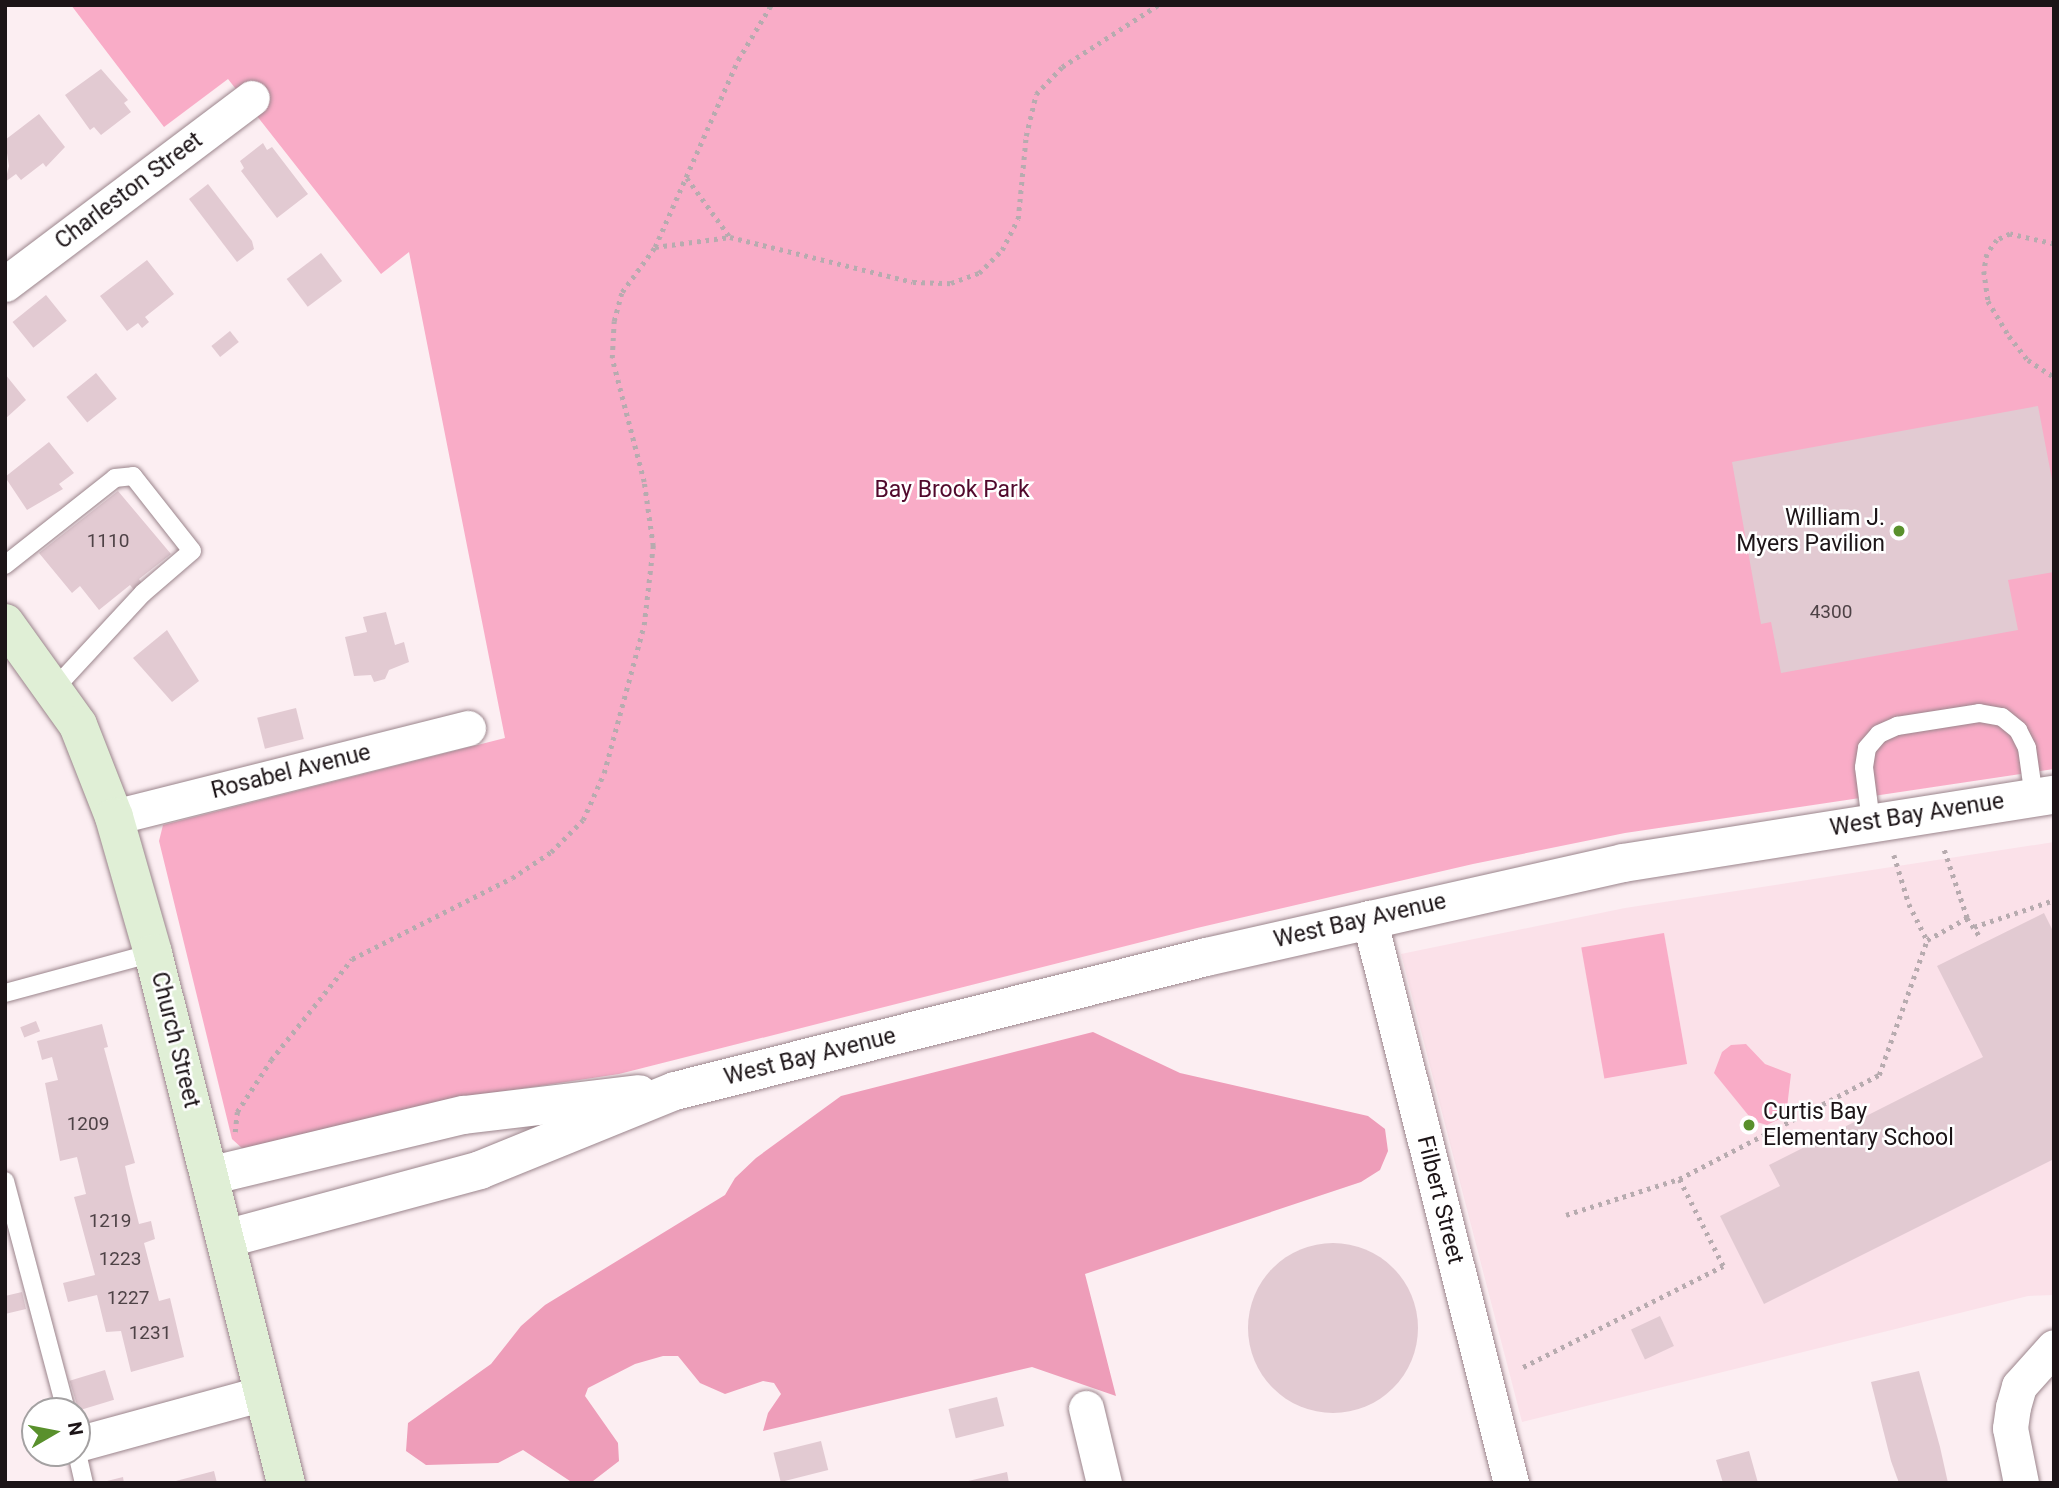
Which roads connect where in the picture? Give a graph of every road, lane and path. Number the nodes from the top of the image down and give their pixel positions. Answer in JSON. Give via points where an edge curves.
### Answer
{"nodes":[{"id":1,"x":771,"y":5,"type":"edge"},
{"id":2,"x":1157,"y":5,"type":"edge"},
{"id":3,"x":252,"y":98,"type":"dead end"},
{"id":4,"x":686,"y":178,"type":"junction"},
{"id":5,"x":730,"y":237,"type":"junction"},
{"id":6,"x":2054,"y":244,"type":"edge"},
{"id":7,"x":655,"y":247,"type":"junction"},
{"id":8,"x":5,"y":284,"type":"edge"},
{"id":9,"x":2054,"y":377,"type":"edge"},
{"id":10,"x":5,"y":565,"type":"edge"},
{"id":11,"x":5,"y":623,"type":"edge"},
{"id":12,"x":55,"y":688,"type":"junction"},
{"id":13,"x":468,"y":728,"type":"dead end"},
{"id":14,"x":2044,"y":797,"type":"edge"},
{"id":15,"x":1941,"y":811,"type":"junction"},
{"id":16,"x":114,"y":817,"type":"junction"},
{"id":17,"x":1878,"y":820,"type":"junction"},
{"id":18,"x":2054,"y":900,"type":"edge"},
{"id":19,"x":1369,"y":918,"type":"junction"},
{"id":20,"x":1967,"y":918,"type":"junction"},
{"id":21,"x":1974,"y":927,"type":"junction"},
{"id":22,"x":1979,"y":935,"type":"dead end"},
{"id":23,"x":1927,"y":940,"type":"junction"},
{"id":24,"x":153,"y":953,"type":"junction"},
{"id":25,"x":5,"y":993,"type":"edge"},
{"id":26,"x":676,"y":1091,"type":"junction"},
{"id":27,"x":234,"y":1137,"type":"dead end"},
{"id":28,"x":209,"y":1176,"type":"junction"},
{"id":29,"x":1679,"y":1179,"type":"junction"},
{"id":30,"x":5,"y":1181,"type":"edge"},
{"id":31,"x":1566,"y":1215,"type":"dead end"},
{"id":32,"x":225,"y":1238,"type":"junction"},
{"id":33,"x":2054,"y":1347,"type":"edge"},
{"id":34,"x":1523,"y":1367,"type":"dead end"},
{"id":35,"x":263,"y":1394,"type":"junction"},
{"id":36,"x":62,"y":1397,"type":"edge"},
{"id":37,"x":1086,"y":1408,"type":"dead end"},
{"id":38,"x":91,"y":1440,"type":"edge"},
{"id":39,"x":286,"y":1483,"type":"edge"},
{"id":40,"x":1104,"y":1483,"type":"edge"},
{"id":41,"x":1511,"y":1483,"type":"edge"},
{"id":42,"x":2021,"y":1483,"type":"edge"}],
"edges":[{"from":1,"to":4,"type":"path","via":[[738,60]]},
{"from":2,"to":5,"type":"path","via":[[1062,67],[1036,94],[1026,136],[1018,219],[1002,250],[979,274],[951,283],[913,282]]},
{"from":3,"to":8,"type":"street","name":"Charleston Street"},
{"from":4,"to":5,"type":"path"},
{"from":4,"to":7,"type":"path"},
{"from":5,"to":7,"type":"path"},
{"from":6,"to":9,"type":"path","via":[[2010,234],[1997,240],[1987,254],[1984,271],[1988,302],[2009,336],[2028,360]]},
{"from":7,"to":27,"type":"path","via":[[622,292],[613,346],[653,546],[644,625],[604,773],[583,820],[551,852],[512,878],[352,959],[271,1059],[237,1112]]},
{"from":10,"to":12,"type":"lane","via":[[115,478],[133,476],[192,551],[143,593]]},
{"from":11,"to":12,"type":"main road","name":"Church Street"},
{"from":12,"to":16,"type":"main road","name":"Church Street","via":[[87,744]]},
{"from":13,"to":16,"type":"street","name":"Rosabel Avenue"},
{"from":14,"to":15,"type":"street","name":"West Bay Avenue"},
{"from":14,"to":17,"type":"lane","via":[[2018,730],[2002,717],[1979,713],[1897,726],[1879,734],[1867,748],[1864,767]]},
{"from":15,"to":17,"type":"street","name":"West Bay Avenue"},
{"from":15,"to":20,"type":"path","via":[[1944,850]]},
{"from":16,"to":24,"type":"main road","name":"Church Street"},
{"from":17,"to":19,"type":"street","name":"West Bay Avenue","via":[[1623,863]]},
{"from":17,"to":23,"type":"path"},
{"from":18,"to":21,"type":"path"},
{"from":19,"to":26,"type":"street","name":"West Bay Avenue"},
{"from":19,"to":41,"type":"street","name":"Filbert Street"},
{"from":20,"to":21,"type":"path"},
{"from":20,"to":23,"type":"path"},
{"from":21,"to":22,"type":"path"},
{"from":23,"to":29,"type":"path","via":[[1878,1075]]},
{"from":24,"to":25,"type":"lane"},
{"from":24,"to":28,"type":"main road","name":"Church Street"},
{"from":26,"to":28,"type":"street","name":"West Bay Avenue","via":[[464,1115]]},
{"from":26,"to":32,"type":"street","name":"West Bay Avenue","via":[[480,1170]]},
{"from":28,"to":32,"type":"main road","name":"Church Street"},
{"from":29,"to":31,"type":"path"},
{"from":29,"to":34,"type":"path","via":[[1723,1266]]},
{"from":30,"to":36,"type":"lane"},
{"from":32,"to":35,"type":"main road","name":"Church Street"},
{"from":33,"to":42,"type":"street","via":[[2019,1386],[2013,1408],[2010,1427]]},
{"from":35,"to":38,"type":"street"},
{"from":35,"to":39,"type":"main road","name":"Church Street"},
{"from":37,"to":40,"type":"street"}]}
